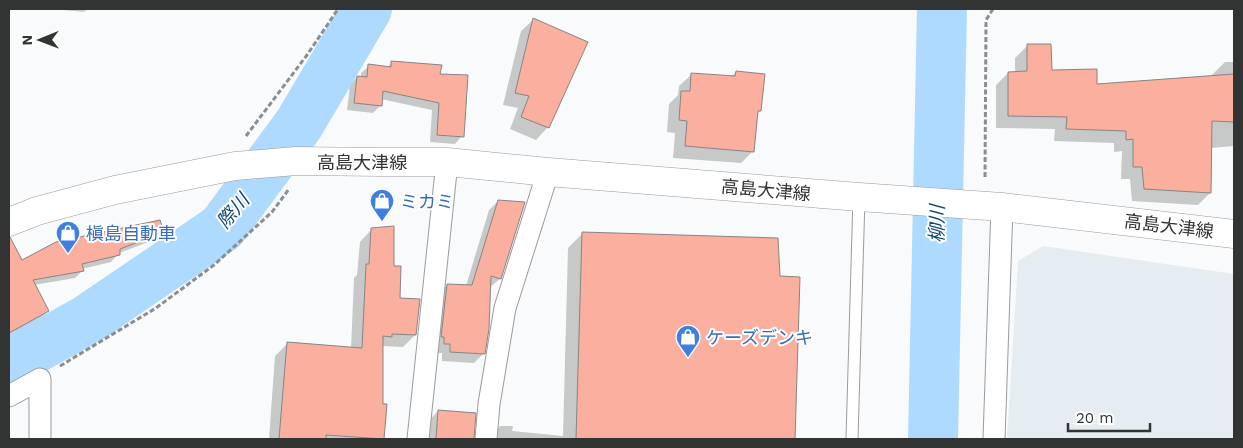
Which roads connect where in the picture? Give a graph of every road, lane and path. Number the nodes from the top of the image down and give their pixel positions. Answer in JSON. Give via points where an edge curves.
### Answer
{"nodes":[{"id":1,"x":338,"y":9,"type":"edge"},
{"id":2,"x":993,"y":9,"type":"edge"},
{"id":3,"x":302,"y":162,"type":"junction"},
{"id":4,"x":447,"y":162,"type":"junction"},
{"id":5,"x":228,"y":168,"type":"junction"},
{"id":6,"x":548,"y":172,"type":"junction"},
{"id":7,"x":859,"y":197,"type":"junction"},
{"id":8,"x":987,"y":206,"type":"junction"},
{"id":9,"x":9,"y":222,"type":"edge"},
{"id":10,"x":1234,"y":234,"type":"edge"},
{"id":11,"x":40,"y":379,"type":"junction"},
{"id":12,"x":9,"y":396,"type":"edge"},
{"id":13,"x":40,"y":439,"type":"edge"},
{"id":14,"x":418,"y":439,"type":"edge"},
{"id":15,"x":486,"y":439,"type":"edge"},
{"id":16,"x":852,"y":439,"type":"edge"},
{"id":17,"x":994,"y":439,"type":"edge"}],
"edges":[{"from":1,"to":5,"type":"path"},
{"from":2,"to":8,"type":"path","via":[[986,20]]},
{"from":3,"to":4,"type":"main road","name":"高島大津線"},
{"from":3,"to":5,"type":"main road","name":"高島大津線"},
{"from":3,"to":11,"type":"path","via":[[272,212],[214,265],[156,308]]},
{"from":4,"to":6,"type":"main road","name":"高島大津線"},
{"from":4,"to":14,"type":"street"},
{"from":5,"to":9,"type":"main road","via":[[115,190]]},
{"from":6,"to":7,"type":"main road","name":"高島大津線"},
{"from":6,"to":15,"type":"street","via":[[505,308]]},
{"from":7,"to":8,"type":"main road","name":"高島大津線"},
{"from":7,"to":16,"type":"lane"},
{"from":8,"to":10,"type":"main road","name":"高島大津線"},
{"from":8,"to":17,"type":"street"},
{"from":11,"to":12,"type":"street"},
{"from":11,"to":13,"type":"street"}]}
